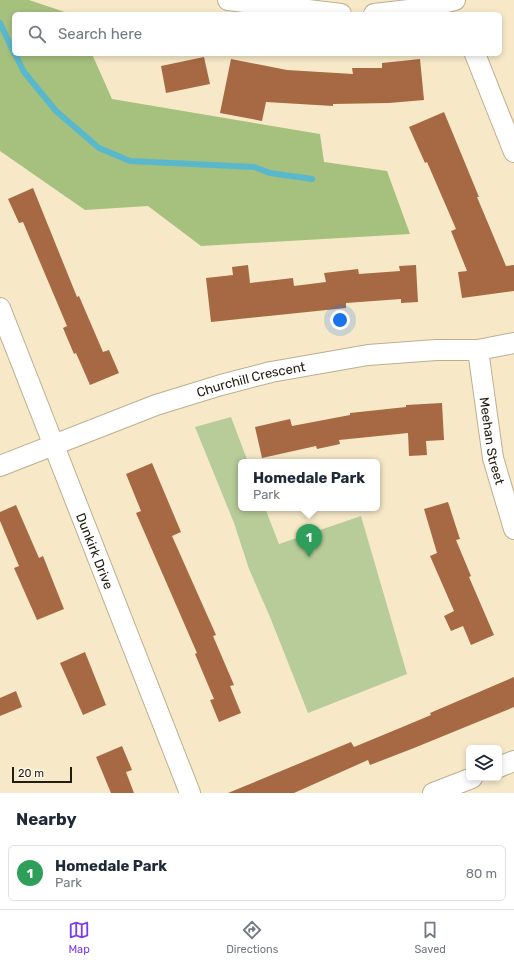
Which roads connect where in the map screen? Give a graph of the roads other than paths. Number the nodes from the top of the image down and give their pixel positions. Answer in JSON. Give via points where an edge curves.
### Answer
{"nodes":[{"id":1,"x":228,"y":0,"type":"edge"},
{"id":2,"x":456,"y":5,"type":"edge"},
{"id":3,"x":325,"y":12,"type":"edge"},
{"id":4,"x":395,"y":12,"type":"edge"},
{"id":5,"x":476,"y":56,"type":"edge"},
{"id":6,"x":514,"y":152,"type":"edge"},
{"id":7,"x":0,"y":308,"type":"edge"},
{"id":8,"x":514,"y":343,"type":"edge"},
{"id":9,"x":478,"y":350,"type":"junction"},
{"id":10,"x":53,"y":445,"type":"junction"},
{"id":11,"x":0,"y":466,"type":"edge"},
{"id":12,"x":514,"y":529,"type":"edge"},
{"id":13,"x":514,"y":761,"type":"edge"},
{"id":14,"x":502,"y":766,"type":"edge"},
{"id":15,"x":466,"y":780,"type":"edge"},
{"id":16,"x":190,"y":793,"type":"edge"},
{"id":17,"x":434,"y":793,"type":"edge"}],
"edges":[{"from":1,"to":3,"type":"street"},
{"from":2,"to":4,"type":"street"},
{"from":5,"to":6,"type":"street"},
{"from":7,"to":10,"type":"street","name":"Dunkirk Drive"},
{"from":8,"to":9,"type":"street","name":"Churchill Crescent"},
{"from":9,"to":10,"type":"street","name":"Churchill Crescent","via":[[368,355],[271,372],[170,401]]},
{"from":9,"to":12,"type":"street","name":"Meehan Street","via":[[493,458]]},
{"from":10,"to":11,"type":"street","name":"Churchill Crescent"},
{"from":10,"to":16,"type":"street","name":"Dunkirk Drive"},
{"from":13,"to":14,"type":"street"},
{"from":15,"to":17,"type":"street"}]}
